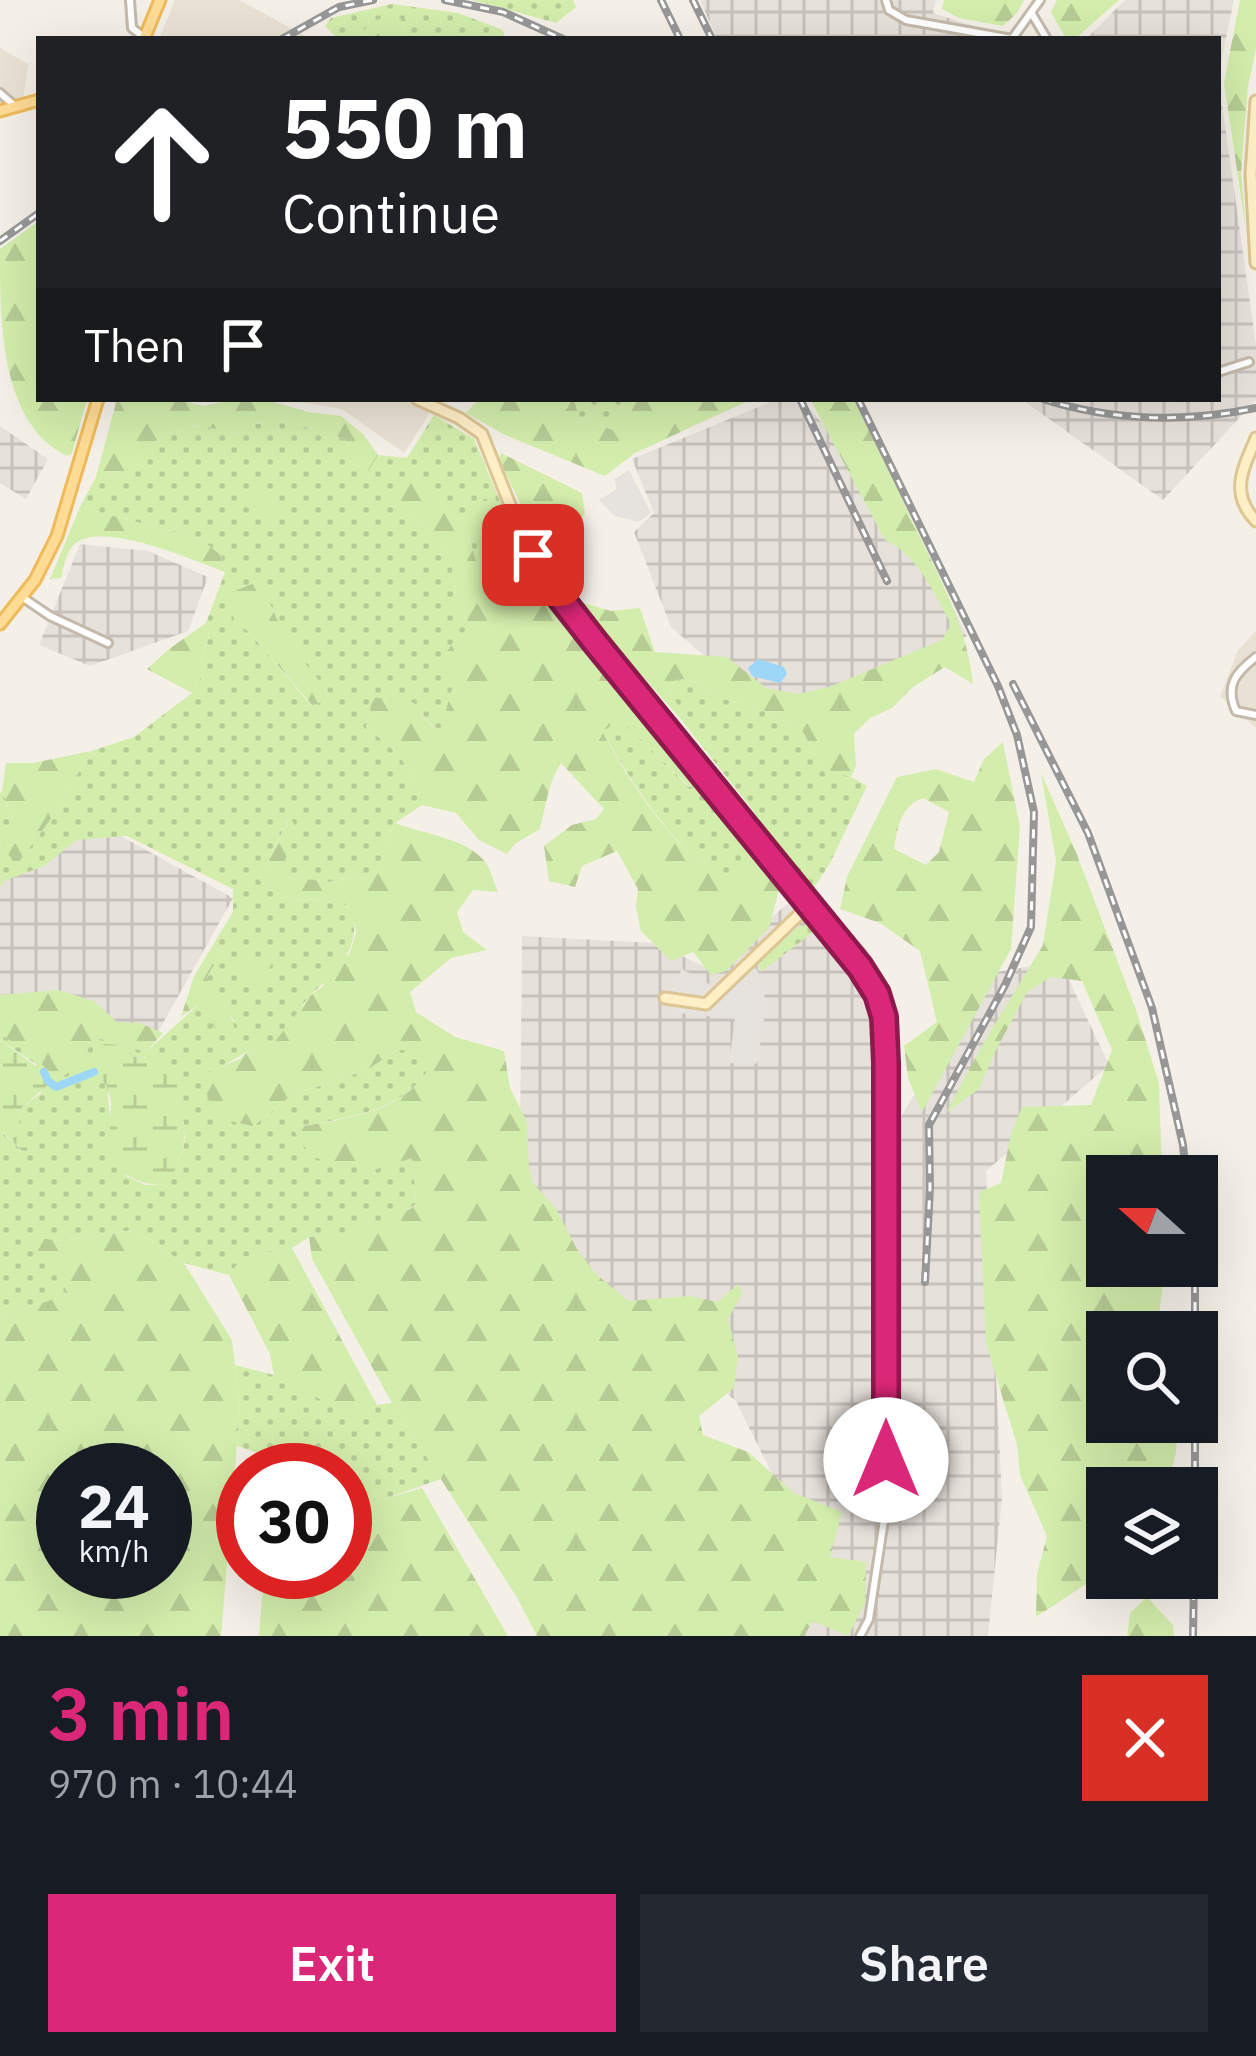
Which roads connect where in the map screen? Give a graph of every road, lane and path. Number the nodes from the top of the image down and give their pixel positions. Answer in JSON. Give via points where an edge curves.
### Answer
{"nodes":[{"id":1,"x":130,"y":0,"type":"edge"},
{"id":2,"x":160,"y":0,"type":"edge"},
{"id":3,"x":886,"y":0,"type":"edge"},
{"id":4,"x":1040,"y":0,"type":"edge"},
{"id":5,"x":1032,"y":14,"type":"junction"},
{"id":6,"x":141,"y":36,"type":"edge"},
{"id":7,"x":144,"y":36,"type":"edge"},
{"id":8,"x":995,"y":36,"type":"edge"},
{"id":9,"x":1014,"y":36,"type":"edge"},
{"id":10,"x":1045,"y":36,"type":"edge"},
{"id":11,"x":0,"y":93,"type":"edge"},
{"id":12,"x":36,"y":101,"type":"edge"},
{"id":13,"x":1256,"y":101,"type":"edge"},
{"id":14,"x":16,"y":107,"type":"junction"},
{"id":15,"x":0,"y":111,"type":"edge"},
{"id":16,"x":1256,"y":263,"type":"edge"},
{"id":17,"x":1249,"y":362,"type":"dead end"},
{"id":18,"x":1221,"y":371,"type":"edge"},
{"id":19,"x":97,"y":402,"type":"edge"},
{"id":20,"x":424,"y":402,"type":"edge"},
{"id":21,"x":1256,"y":438,"type":"edge"},
{"id":22,"x":1255,"y":521,"type":"edge"},
{"id":23,"x":22,"y":597,"type":"junction"},
{"id":24,"x":0,"y":624,"type":"edge"},
{"id":25,"x":108,"y":643,"type":"dead end"},
{"id":26,"x":1256,"y":657,"type":"edge"},
{"id":27,"x":1256,"y":715,"type":"edge"},
{"id":28,"x":810,"y":904,"type":"junction"},
{"id":29,"x":664,"y":998,"type":"dead end"},
{"id":30,"x":860,"y":1636,"type":"edge"}],
"edges":[{"from":1,"to":6,"type":"street","via":[[132,28]]},
{"from":2,"to":7,"type":"main road"},
{"from":3,"to":8,"type":"street","via":[[906,20]]},
{"from":4,"to":5,"type":"street"},
{"from":5,"to":9,"type":"street"},
{"from":5,"to":10,"type":"street"},
{"from":11,"to":14,"type":"street"},
{"from":12,"to":14,"type":"main road"},
{"from":13,"to":16,"type":"street"},
{"from":14,"to":15,"type":"main road"},
{"from":17,"to":18,"type":"street"},
{"from":19,"to":23,"type":"main road","via":[[57,536]]},
{"from":20,"to":28,"type":"street","via":[[482,434],[552,587]]},
{"from":21,"to":22,"type":"street","via":[[1240,489]]},
{"from":23,"to":24,"type":"main road"},
{"from":23,"to":25,"type":"street"},
{"from":26,"to":27,"type":"street","via":[[1230,688],[1236,711]]},
{"from":28,"to":29,"type":"street","via":[[706,1004]]},
{"from":28,"to":30,"type":"street","via":[[860,967],[884,1017],[886,1507]]}]}
